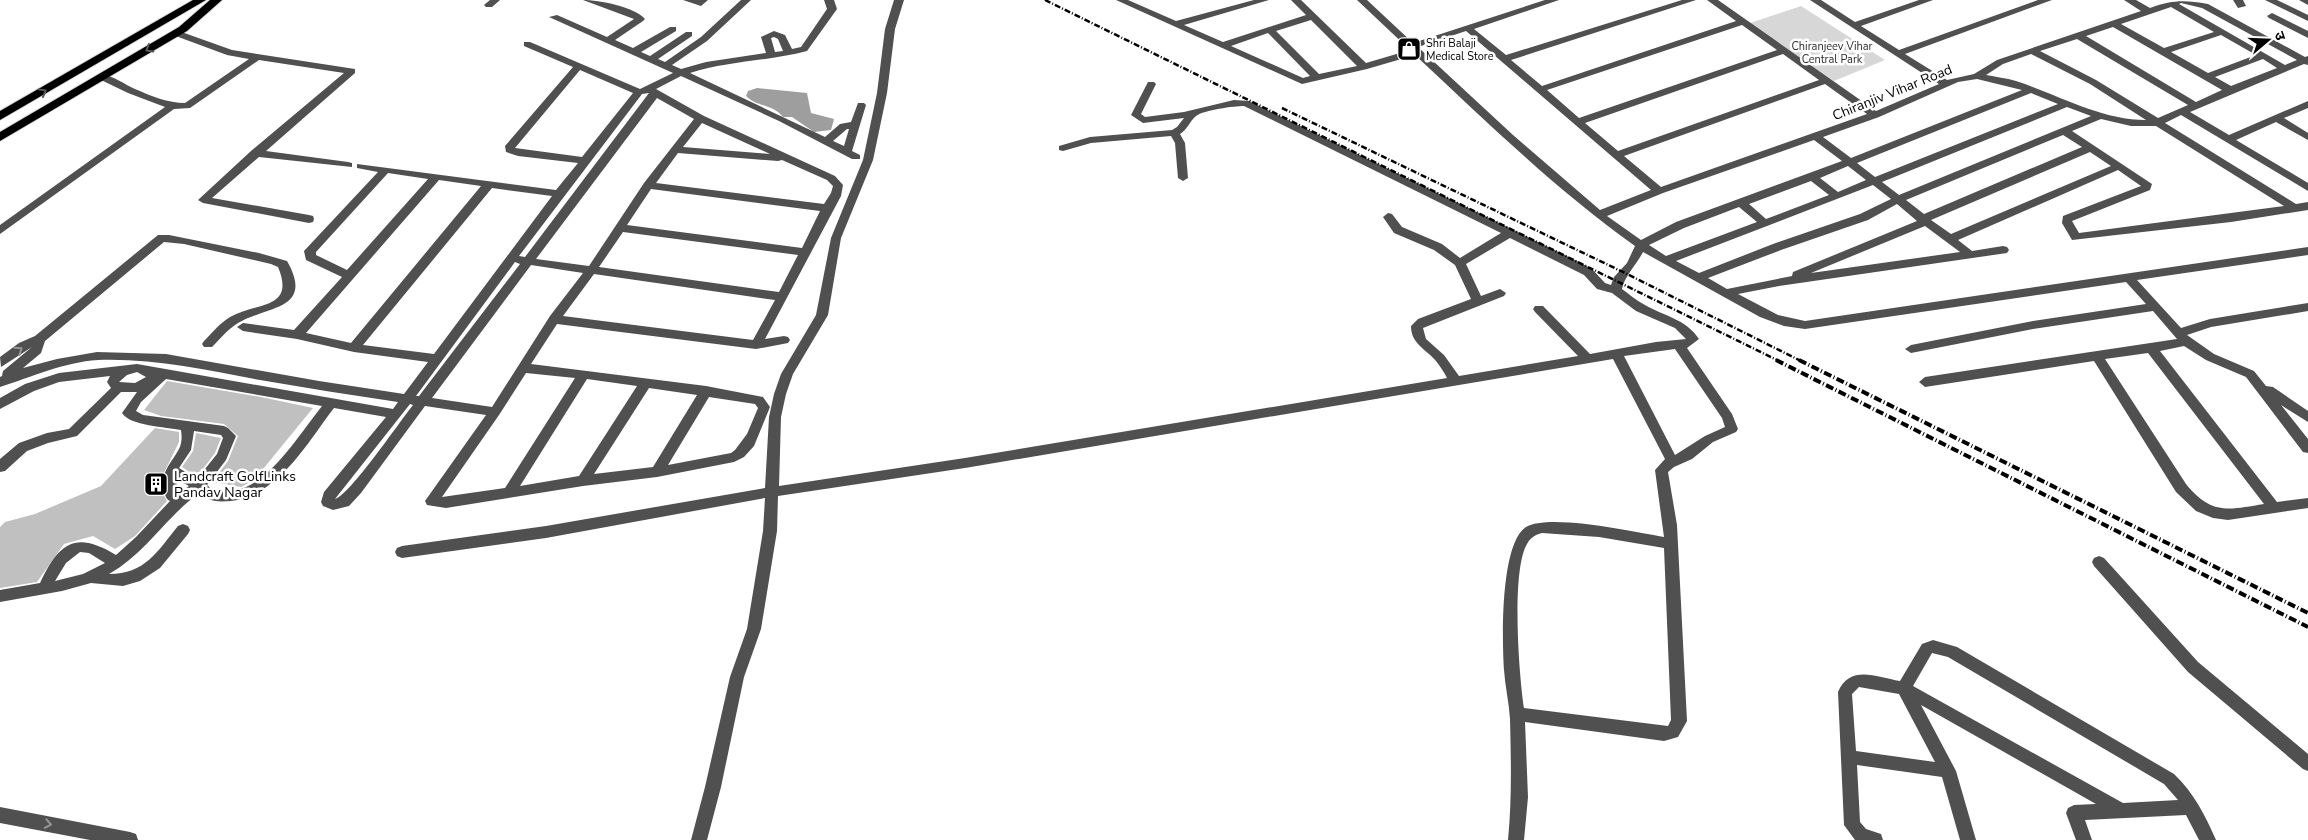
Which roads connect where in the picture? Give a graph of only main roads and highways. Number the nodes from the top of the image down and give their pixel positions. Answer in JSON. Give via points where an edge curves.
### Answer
{"nodes":[{"id":1,"x":201,"y":0,"type":"edge"},
{"id":2,"x":217,"y":0,"type":"edge"},
{"id":3,"x":86,"y":68,"type":"junction"},
{"id":4,"x":102,"y":77,"type":"junction"},
{"id":5,"x":0,"y":116,"type":"edge"},
{"id":6,"x":0,"y":137,"type":"edge"}],
"edges":[{"from":1,"to":3,"type":"highway"},
{"from":2,"to":4,"type":"highway","one_way":true,"via":[[176,33]]},
{"from":3,"to":4,"type":"highway"},
{"from":5,"to":3,"type":"highway","one_way":true},
{"from":4,"to":6,"type":"highway"}]}
